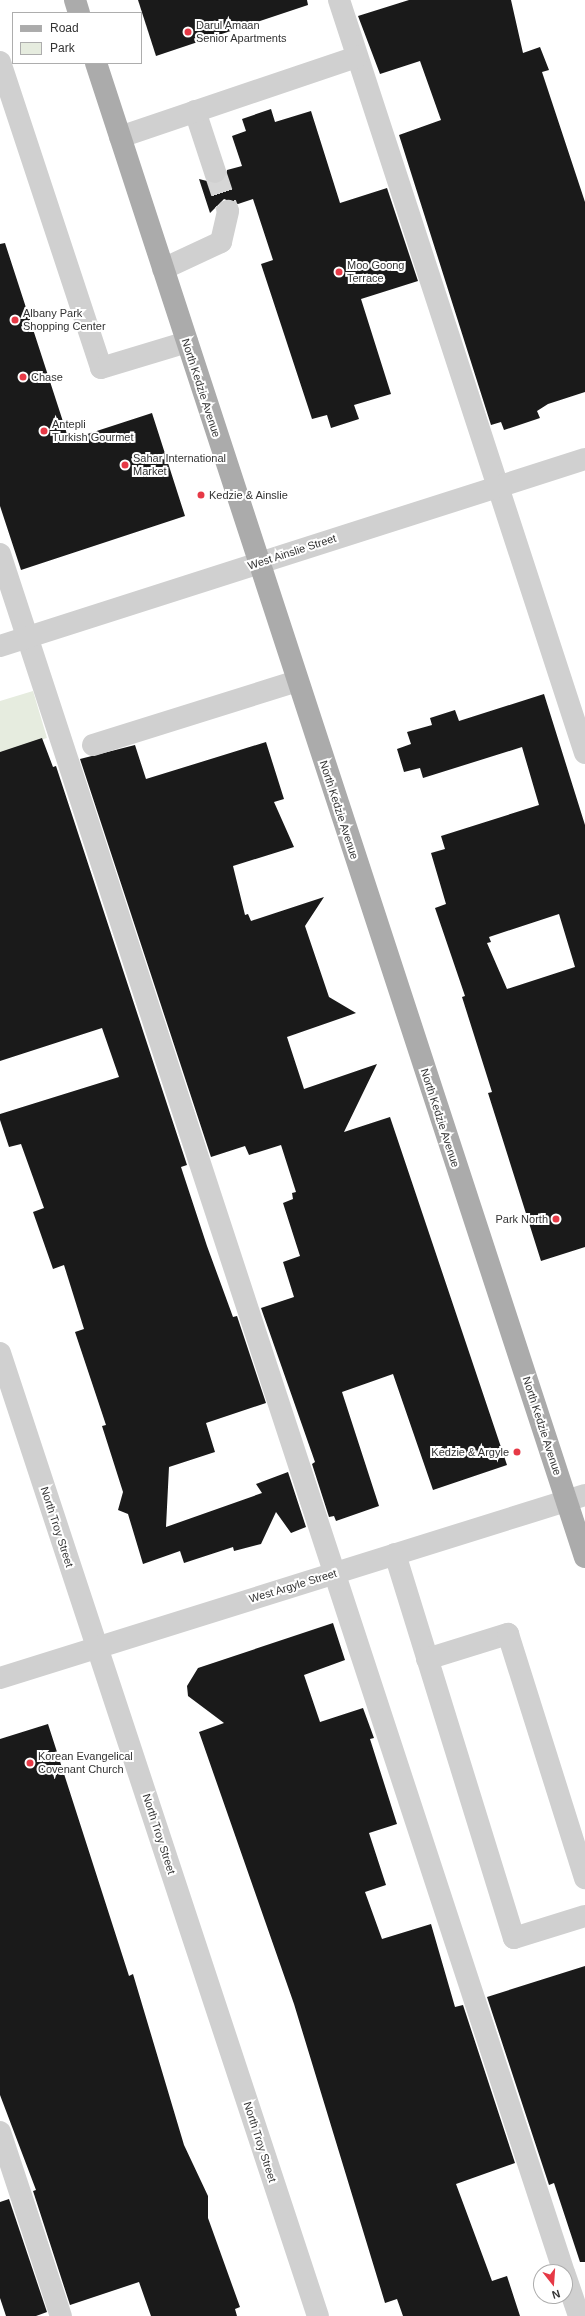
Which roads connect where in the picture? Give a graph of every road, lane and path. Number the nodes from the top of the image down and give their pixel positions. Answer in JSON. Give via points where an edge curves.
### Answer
{"nodes":[{"id":1,"x":75,"y":0,"type":"edge"},
{"id":2,"x":338,"y":0,"type":"edge"},
{"id":3,"x":79,"y":12,"type":"edge"},
{"id":4,"x":357,"y":57,"type":"junction"},
{"id":5,"x":0,"y":62,"type":"edge"},
{"id":6,"x":96,"y":64,"type":"edge"},
{"id":7,"x":195,"y":112,"type":"junction"},
{"id":8,"x":120,"y":137,"type":"junction"},
{"id":9,"x":215,"y":172,"type":"tunnel mouth"},
{"id":10,"x":228,"y":211,"type":"tunnel mouth"},
{"id":11,"x":162,"y":269,"type":"junction"},
{"id":12,"x":186,"y":342,"type":"junction"},
{"id":13,"x":585,"y":459,"type":"edge"},
{"id":14,"x":497,"y":487,"type":"junction"},
{"id":15,"x":0,"y":554,"type":"edge"},
{"id":16,"x":258,"y":563,"type":"junction"},
{"id":17,"x":27,"y":637,"type":"junction"},
{"id":18,"x":0,"y":646,"type":"edge"},
{"id":19,"x":297,"y":681,"type":"junction"},
{"id":20,"x":93,"y":745,"type":"dead end"},
{"id":21,"x":585,"y":753,"type":"edge"},
{"id":22,"x":0,"y":1352,"type":"edge"},
{"id":23,"x":576,"y":1498,"type":"edge"},
{"id":24,"x":395,"y":1554,"type":"junction"},
{"id":25,"x":585,"y":1557,"type":"edge"},
{"id":26,"x":334,"y":1574,"type":"junction"},
{"id":27,"x":97,"y":1648,"type":"junction"},
{"id":28,"x":427,"y":1659,"type":"junction"},
{"id":29,"x":0,"y":1678,"type":"edge"},
{"id":30,"x":585,"y":1878,"type":"edge"},
{"id":31,"x":585,"y":1916,"type":"edge"},
{"id":32,"x":0,"y":2132,"type":"edge"},
{"id":33,"x":562,"y":2264,"type":"edge"},
{"id":34,"x":573,"y":2298,"type":"edge"},
{"id":35,"x":61,"y":2316,"type":"edge"},
{"id":36,"x":318,"y":2316,"type":"edge"},
{"id":37,"x":579,"y":2316,"type":"edge"}],
"edges":[{"from":1,"to":3,"type":"main road"},
{"from":2,"to":4,"type":"street"},
{"from":4,"to":7,"type":"street"},
{"from":4,"to":14,"type":"street"},
{"from":5,"to":12,"type":"street","via":[[101,368]]},
{"from":6,"to":8,"type":"main road","name":"North Kedzie Avenue"},
{"from":7,"to":8,"type":"street"},
{"from":7,"to":9,"type":"street"},
{"from":8,"to":11,"type":"main road","name":"North Kedzie Avenue"},
{"from":10,"to":11,"type":"street","via":[[221,242]]},
{"from":11,"to":12,"type":"main road","name":"North Kedzie Avenue"},
{"from":12,"to":16,"type":"main road","name":"North Kedzie Avenue"},
{"from":13,"to":14,"type":"street","name":"West Ainslie Street"},
{"from":14,"to":16,"type":"street","name":"West Ainslie Street"},
{"from":14,"to":21,"type":"street"},
{"from":15,"to":17,"type":"street"},
{"from":16,"to":17,"type":"street","name":"West Ainslie Street"},
{"from":16,"to":19,"type":"main road","name":"North Kedzie Avenue"},
{"from":17,"to":18,"type":"street","name":"West Ainslie Street"},
{"from":17,"to":26,"type":"street"},
{"from":19,"to":20,"type":"street"},
{"from":19,"to":23,"type":"main road","name":"North Kedzie Avenue"},
{"from":22,"to":27,"type":"street","name":"North Troy Street"},
{"from":23,"to":24,"type":"street","name":"West Argyle Street"},
{"from":23,"to":25,"type":"main road","name":"North Kedzie Avenue"},
{"from":24,"to":26,"type":"street","name":"West Argyle Street"},
{"from":24,"to":28,"type":"street"},
{"from":26,"to":27,"type":"street","name":"West Argyle Street"},
{"from":26,"to":33,"type":"street"},
{"from":27,"to":29,"type":"street","name":"West Argyle Street"},
{"from":27,"to":36,"type":"street","name":"North Troy Street"},
{"from":28,"to":30,"type":"street","via":[[508,1634]]},
{"from":28,"to":31,"type":"street","via":[[514,1938]]},
{"from":32,"to":35,"type":"street"},
{"from":34,"to":37,"type":"street"}]}
